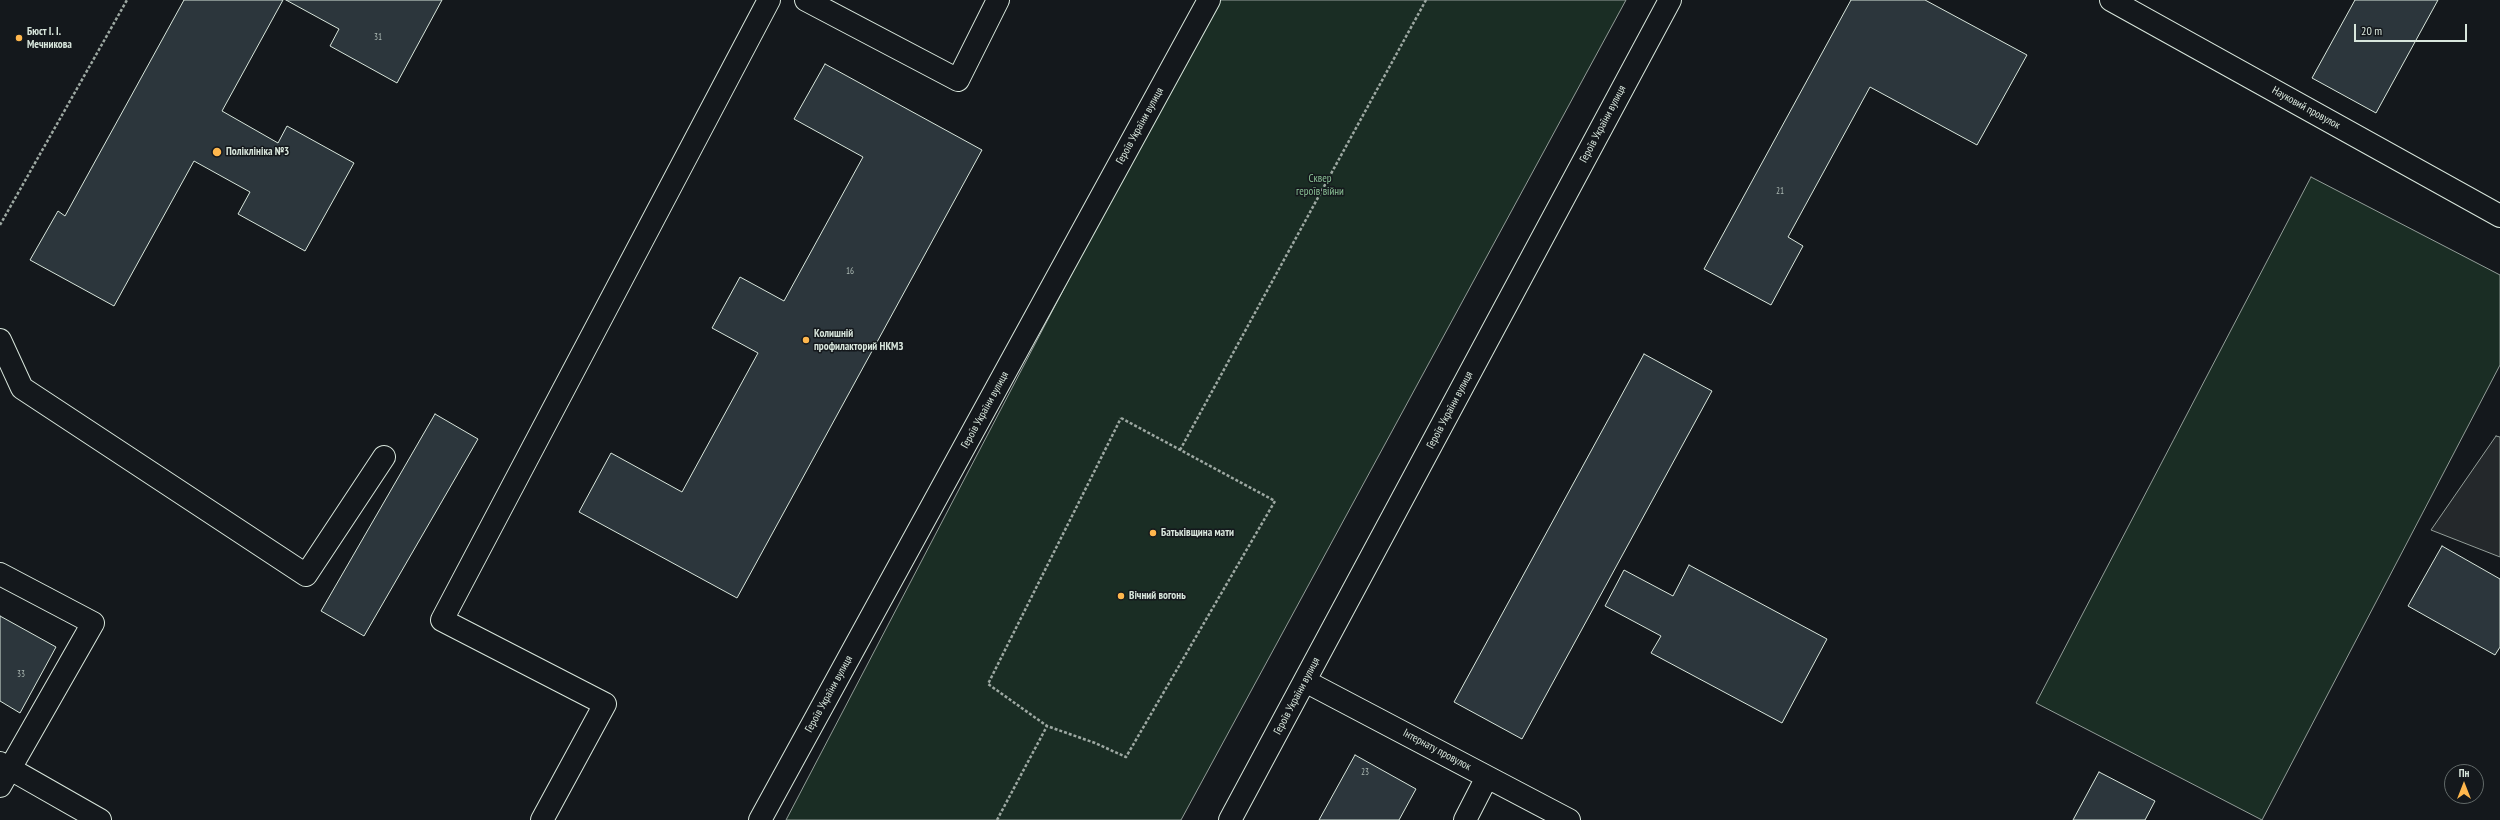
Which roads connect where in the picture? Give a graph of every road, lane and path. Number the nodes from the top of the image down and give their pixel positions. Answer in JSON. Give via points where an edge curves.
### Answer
{"nodes":[{"id":1,"x":127,"y":0,"type":"edge"},
{"id":2,"x":769,"y":0,"type":"edge"},
{"id":3,"x":806,"y":0,"type":"edge"},
{"id":4,"x":998,"y":0,"type":"edge"},
{"id":5,"x":1209,"y":0,"type":"edge"},
{"id":6,"x":1426,"y":0,"type":"edge"},
{"id":7,"x":1670,"y":0,"type":"edge"},
{"id":8,"x":2111,"y":0,"type":"edge"},
{"id":9,"x":2500,"y":216,"type":"edge"},
{"id":10,"x":0,"y":225,"type":"edge"},
{"id":11,"x":0,"y":340,"type":"edge"},
{"id":12,"x":1180,"y":450,"type":"junction"},
{"id":13,"x":384,"y":457,"type":"dead end"},
{"id":14,"x":0,"y":574,"type":"edge"},
{"id":15,"x":1305,"y":681,"type":"junction"},
{"id":16,"x":1047,"y":726,"type":"junction"},
{"id":17,"x":3,"y":773,"type":"edge"},
{"id":18,"x":1487,"y":777,"type":"junction"},
{"id":19,"x":100,"y":820,"type":"edge"},
{"id":20,"x":542,"y":820,"type":"edge"},
{"id":21,"x":760,"y":820,"type":"edge"},
{"id":22,"x":997,"y":820,"type":"edge"},
{"id":23,"x":1230,"y":820,"type":"edge"},
{"id":24,"x":1465,"y":820,"type":"edge"},
{"id":25,"x":1569,"y":820,"type":"edge"}],
"edges":[{"from":1,"to":10,"type":"path"},
{"from":2,"to":20,"type":"street","via":[[442,620],[605,704]]},
{"from":3,"to":4,"type":"street","via":[[958,80]]},
{"from":5,"to":21,"type":"street","name":"Героїв України вулиця"},
{"from":6,"to":12,"type":"path"},
{"from":7,"to":15,"type":"street","name":"Героїв України вулиця"},
{"from":8,"to":9,"type":"street","name":"Науковий провулок"},
{"from":11,"to":13,"type":"street","via":[[22,388],[306,575]]},
{"from":12,"to":16,"type":"path","via":[[1121,418],[988,684]]},
{"from":12,"to":16,"type":"path","via":[[1275,501],[1126,757]]},
{"from":14,"to":17,"type":"street","via":[[93,623]]},
{"from":15,"to":18,"type":"street","name":"Інтернату провулок"},
{"from":15,"to":23,"type":"street","name":"Героїв України вулиця"},
{"from":16,"to":22,"type":"path"},
{"from":17,"to":19,"type":"street"},
{"from":18,"to":24,"type":"street"},
{"from":18,"to":25,"type":"street","name":"Інтернату провулок"}]}
